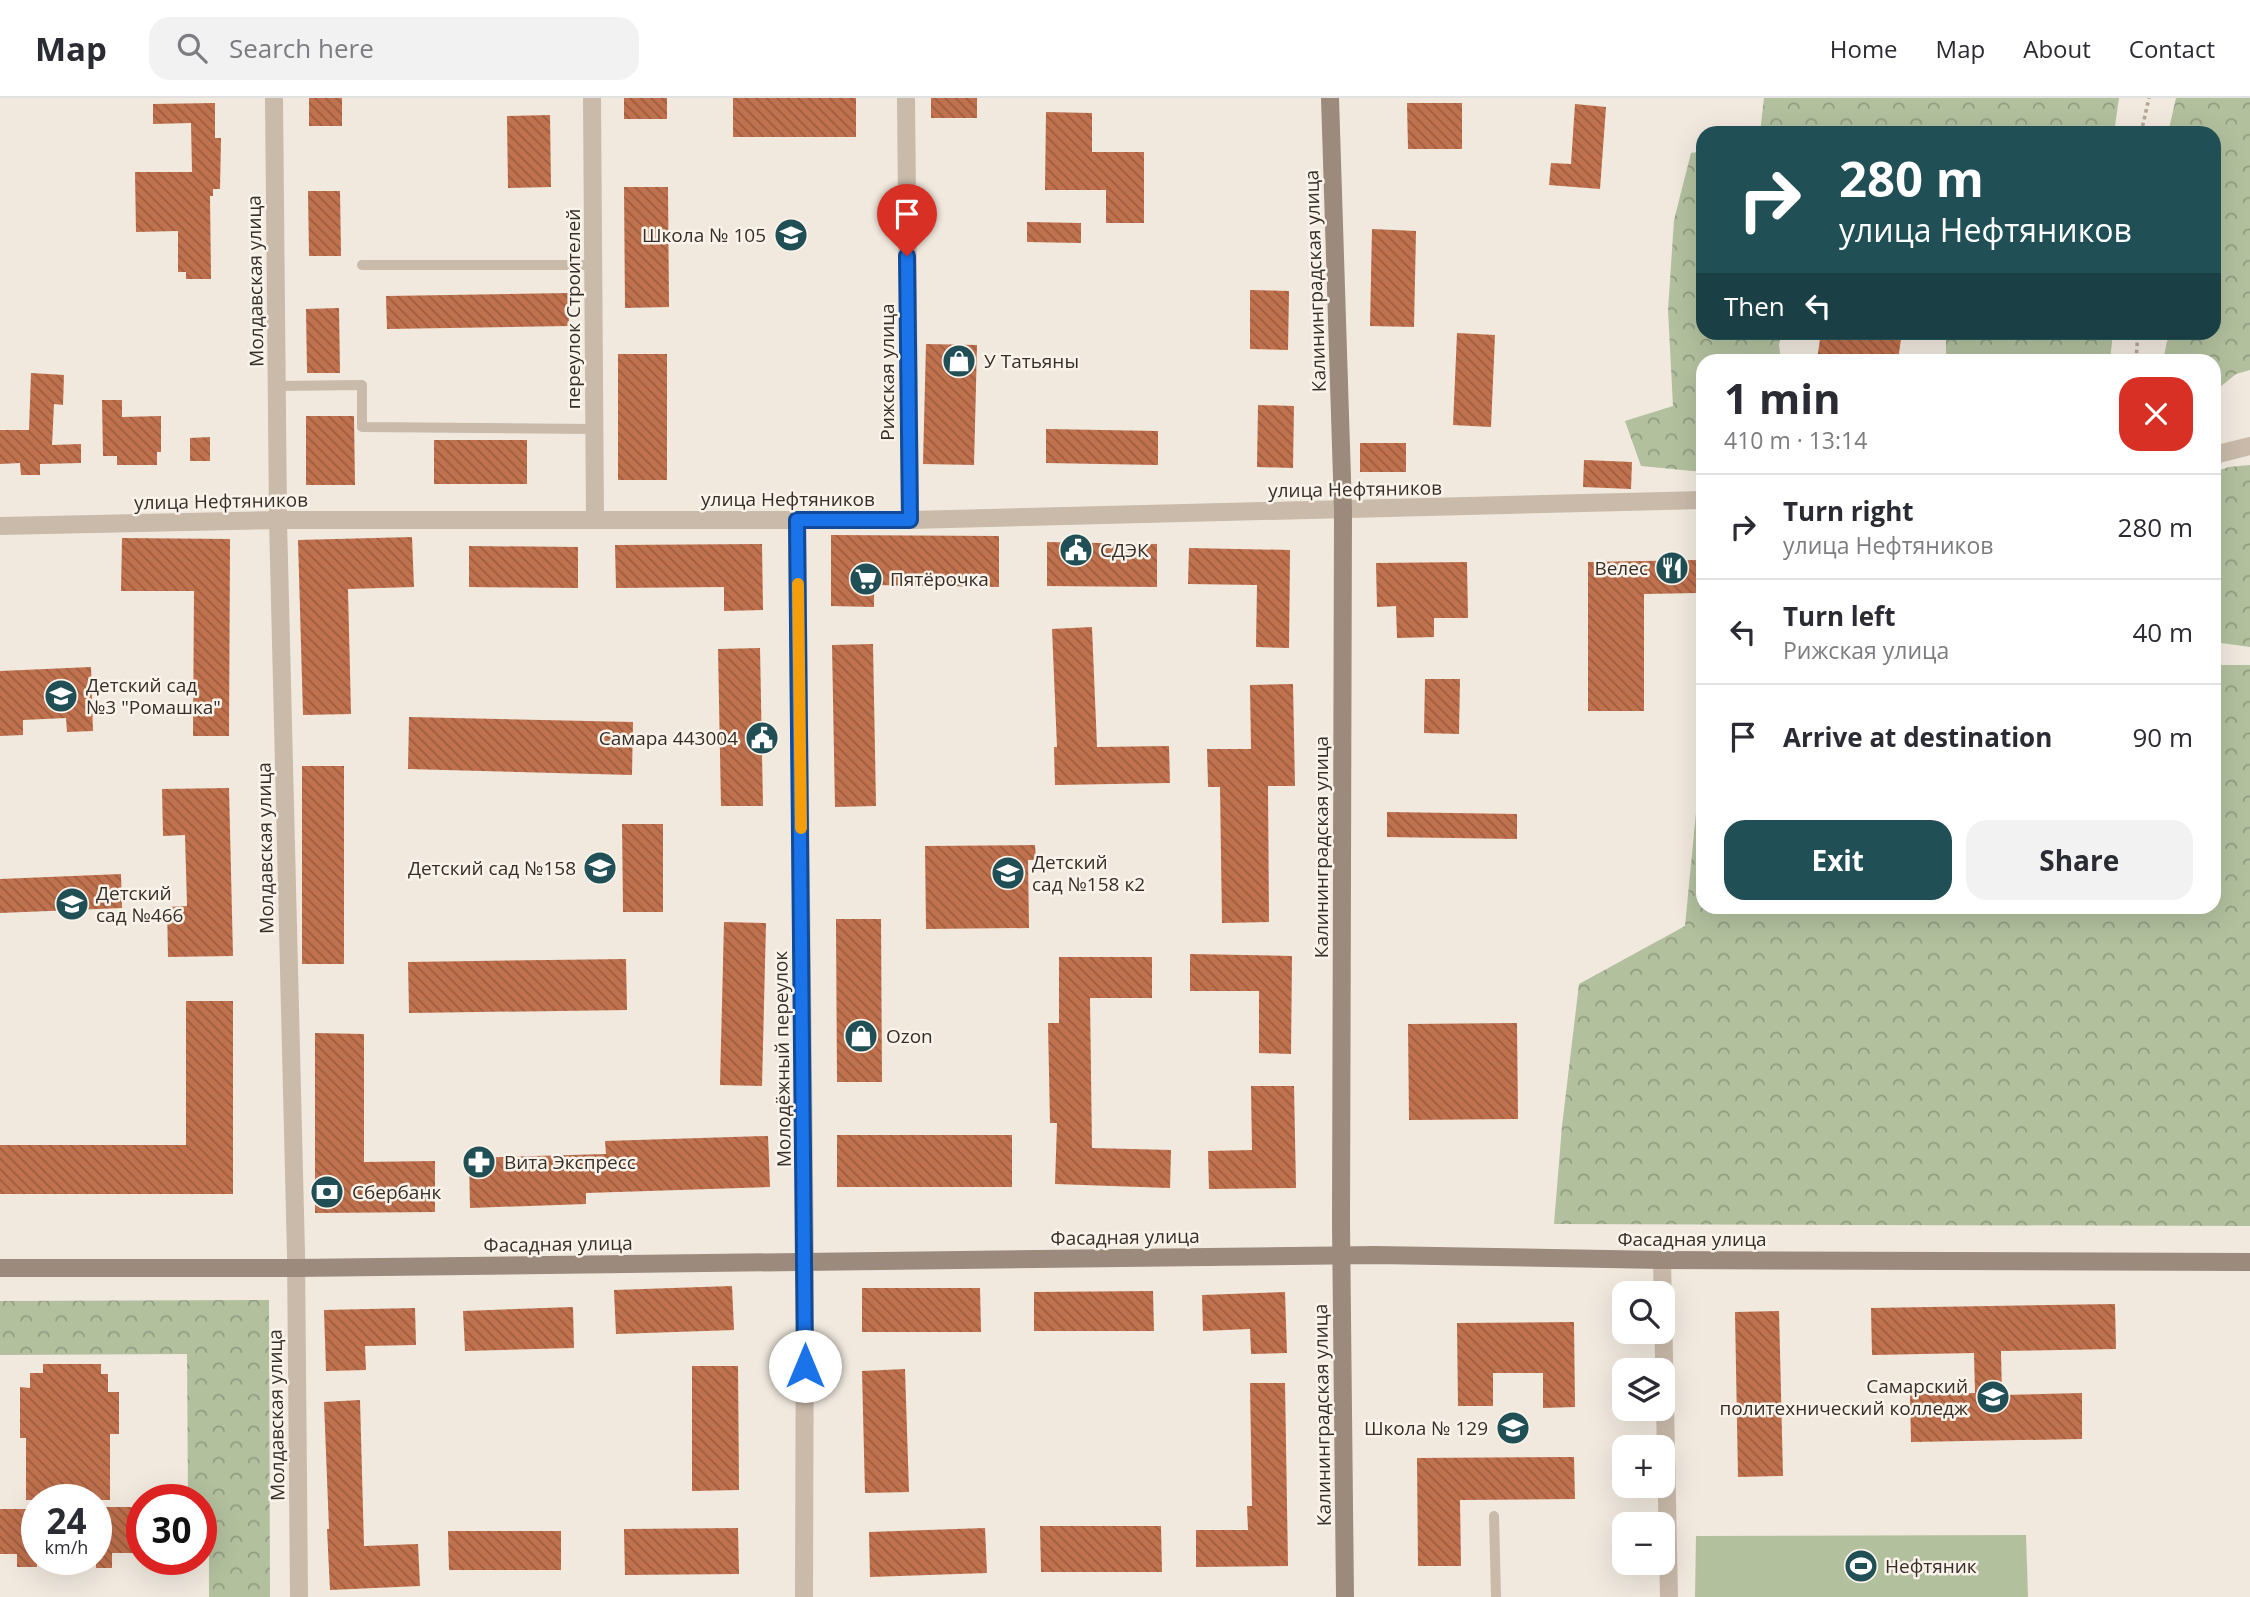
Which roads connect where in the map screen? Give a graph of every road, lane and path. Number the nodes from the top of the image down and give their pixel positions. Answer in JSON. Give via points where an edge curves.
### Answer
{"nodes":[{"id":1,"x":274,"y":98,"type":"edge"},
{"id":2,"x":592,"y":98,"type":"edge"},
{"id":3,"x":906,"y":98,"type":"edge"},
{"id":4,"x":1330,"y":98,"type":"edge"},
{"id":5,"x":2149,"y":98,"type":"edge"},
{"id":6,"x":2143,"y":126,"type":"edge"},
{"id":7,"x":362,"y":265,"type":"dead end"},
{"id":8,"x":593,"y":265,"type":"junction"},
{"id":9,"x":277,"y":386,"type":"junction"},
{"id":10,"x":595,"y":429,"type":"junction"},
{"id":11,"x":2250,"y":446,"type":"edge"},
{"id":12,"x":2221,"y":453,"type":"edge"},
{"id":13,"x":1696,"y":500,"type":"edge"},
{"id":14,"x":1343,"y":510,"type":"junction"},
{"id":15,"x":278,"y":520,"type":"junction"},
{"id":16,"x":595,"y":520,"type":"junction"},
{"id":17,"x":797,"y":520,"type":"junction"},
{"id":18,"x":910,"y":520,"type":"junction"},
{"id":19,"x":0,"y":526,"type":"edge"},
{"id":20,"x":1342,"y":1256,"type":"junction"},
{"id":21,"x":1662,"y":1260,"type":"junction"},
{"id":22,"x":805,"y":1262,"type":"junction"},
{"id":23,"x":2250,"y":1262,"type":"edge"},
{"id":24,"x":0,"y":1268,"type":"edge"},
{"id":25,"x":296,"y":1268,"type":"junction"},
{"id":26,"x":1494,"y":1516,"type":"dead end"},
{"id":27,"x":299,"y":1597,"type":"edge"},
{"id":28,"x":804,"y":1597,"type":"edge"},
{"id":29,"x":1345,"y":1597,"type":"edge"},
{"id":30,"x":1496,"y":1597,"type":"edge"},
{"id":31,"x":1669,"y":1597,"type":"edge"}],
"edges":[{"from":1,"to":9,"type":"street","name":"Молдавская улица"},
{"from":2,"to":8,"type":"street","name":"переулок Строителей"},
{"from":3,"to":18,"type":"street","name":"Рижская улица"},
{"from":4,"to":14,"type":"main road","name":"Калининградская улица"},
{"from":5,"to":6,"type":"path"},
{"from":7,"to":8,"type":"lane"},
{"from":8,"to":10,"type":"street","name":"переулок Строителей"},
{"from":9,"to":10,"type":"lane","via":[[362,385],[362,427]]},
{"from":9,"to":15,"type":"street","name":"Молдавская улица"},
{"from":10,"to":16,"type":"street","name":"переулок Строителей"},
{"from":11,"to":12,"type":"street"},
{"from":13,"to":14,"type":"street","name":"улица Нефтяников"},
{"from":14,"to":18,"type":"street","name":"улица Нефтяников"},
{"from":14,"to":20,"type":"main road","name":"Калининградская улица"},
{"from":15,"to":16,"type":"street","name":"улица Нефтяников"},
{"from":15,"to":19,"type":"street","name":"улица Нефтяников"},
{"from":15,"to":25,"type":"street","name":"Молдавская улица"},
{"from":16,"to":17,"type":"street","name":"улица Нефтяников"},
{"from":17,"to":18,"type":"street","name":"улица Нефтяников"},
{"from":17,"to":22,"type":"street","name":"Молодёжный переулок"},
{"from":20,"to":21,"type":"main road","name":"Фасадная улица"},
{"from":20,"to":22,"type":"main road","name":"Фасадная улица"},
{"from":20,"to":29,"type":"main road","name":"Калининградская улица"},
{"from":21,"to":23,"type":"main road","name":"Фасадная улица"},
{"from":21,"to":31,"type":"street"},
{"from":22,"to":25,"type":"main road","name":"Фасадная улица"},
{"from":22,"to":28,"type":"street","name":"Молодёжный переулок"},
{"from":24,"to":25,"type":"main road","name":"Фасадная улица"},
{"from":25,"to":27,"type":"street","name":"Молдавская улица"},
{"from":26,"to":30,"type":"lane"}]}
